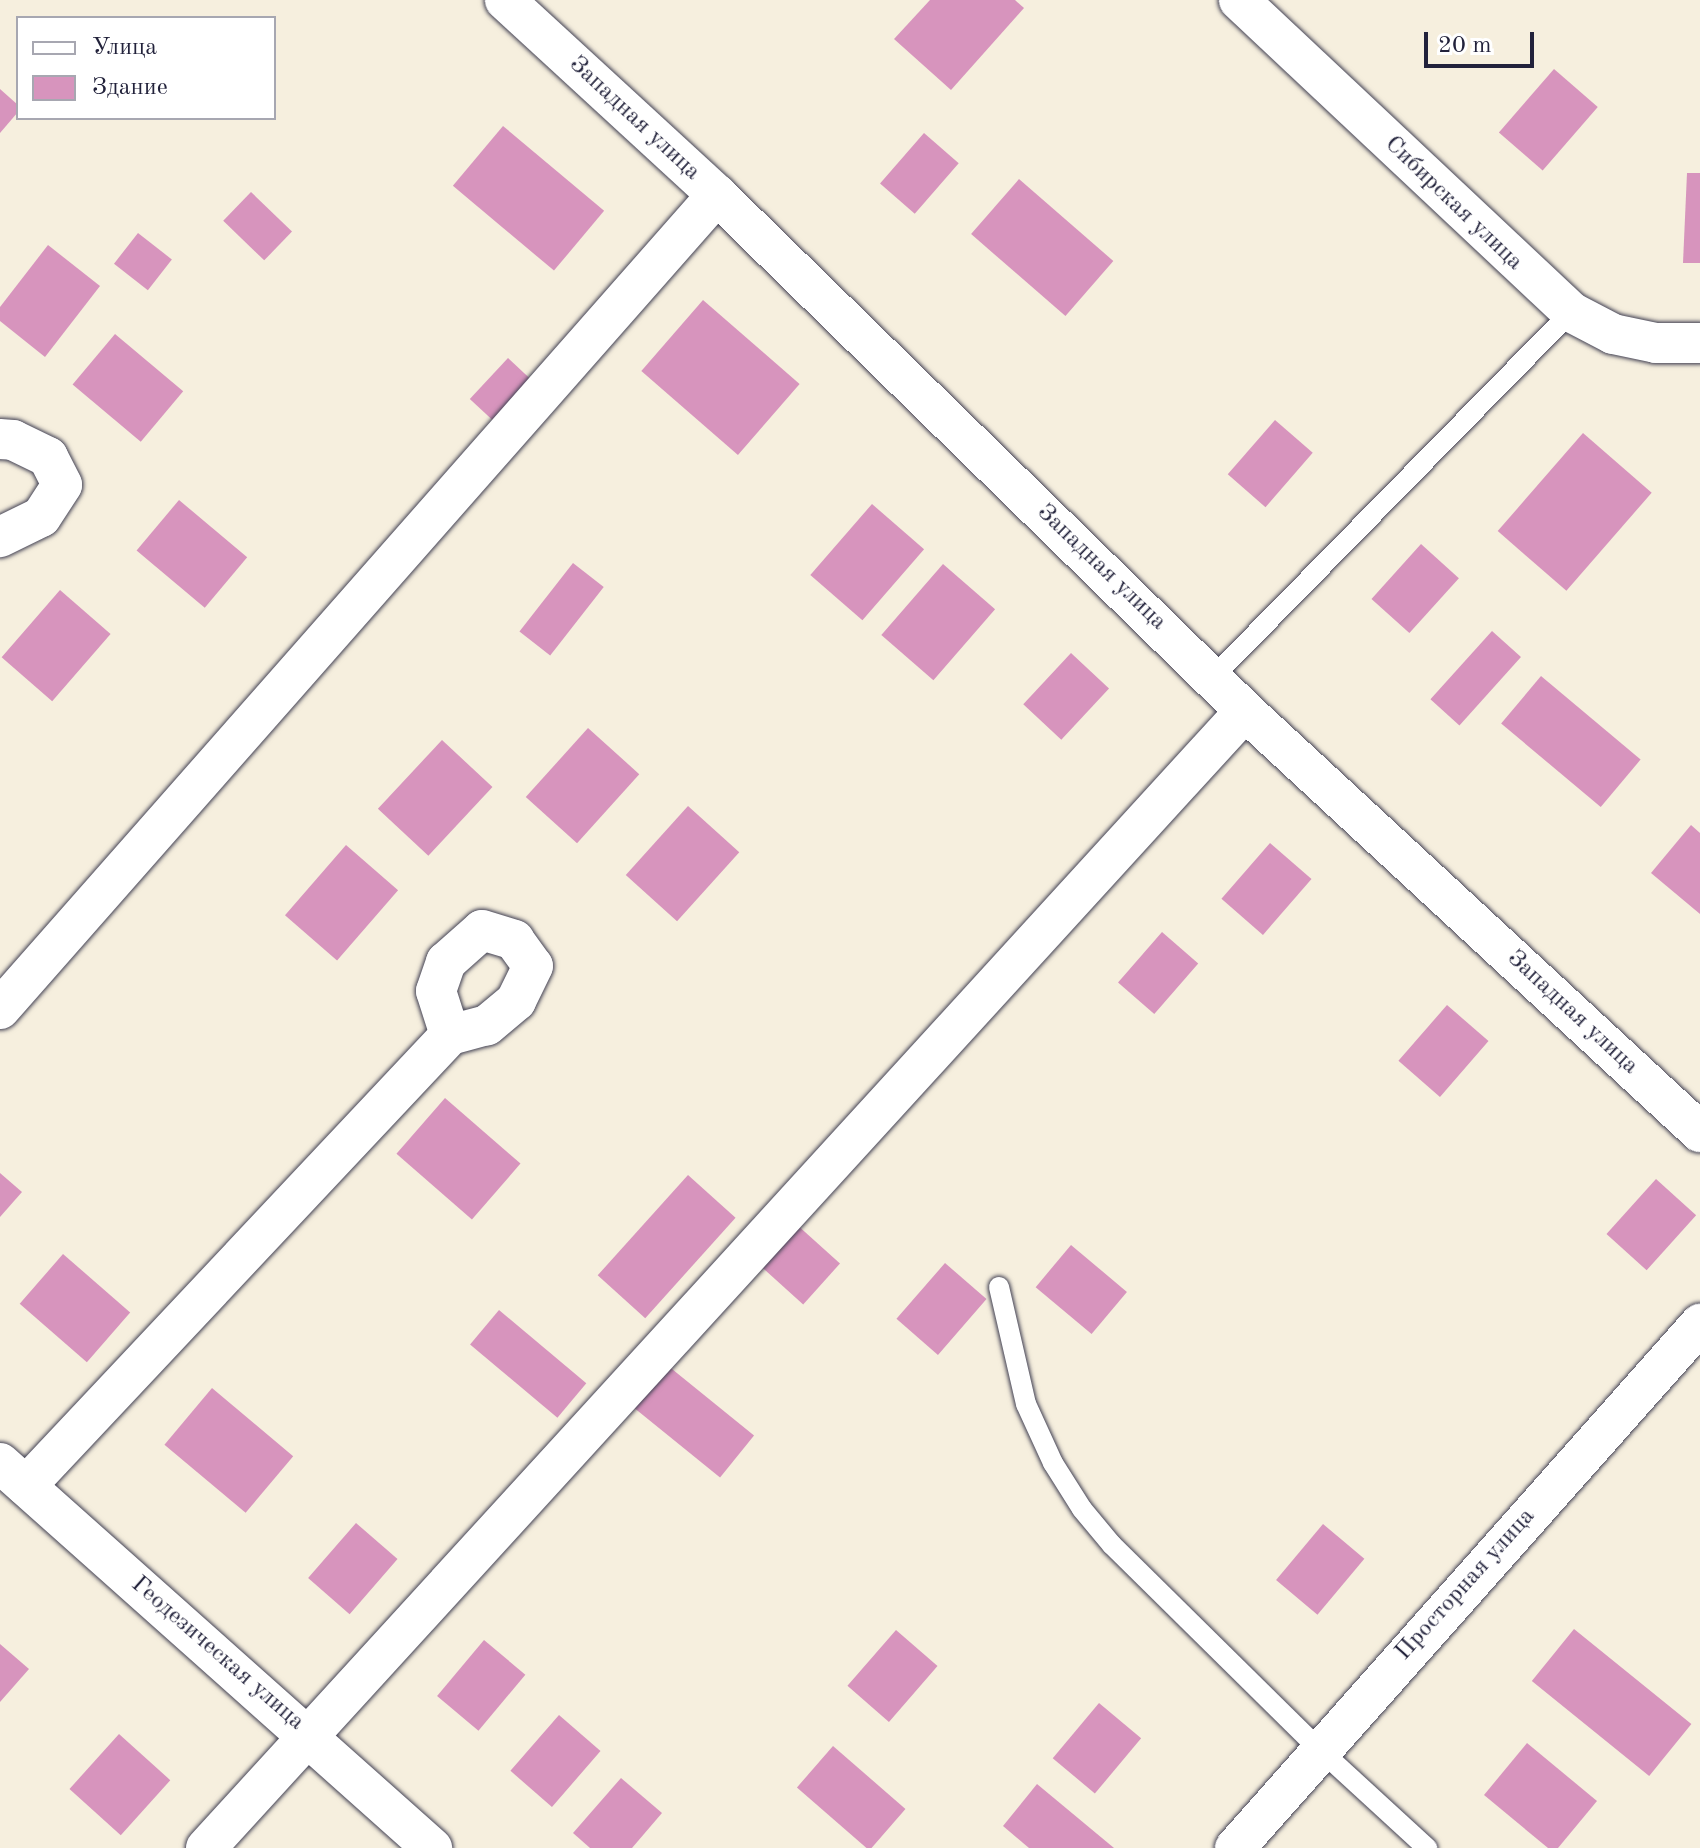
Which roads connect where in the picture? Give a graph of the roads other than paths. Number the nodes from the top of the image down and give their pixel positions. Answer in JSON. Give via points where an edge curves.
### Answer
{"nodes":[{"id":1,"x":505,"y":0,"type":"edge"},
{"id":2,"x":1239,"y":0,"type":"edge"},
{"id":3,"x":717,"y":195,"type":"junction"},
{"id":4,"x":1571,"y":312,"type":"junction"},
{"id":5,"x":1700,"y":343,"type":"edge"},
{"id":6,"x":0,"y":439,"type":"edge"},
{"id":7,"x":0,"y":537,"type":"edge"},
{"id":8,"x":1213,"y":677,"type":"junction"},
{"id":9,"x":1245,"y":711,"type":"junction"},
{"id":10,"x":0,"y":1009,"type":"edge"},
{"id":11,"x":450,"y":1035,"type":"dead end"},
{"id":12,"x":1700,"y":1132,"type":"edge"},
{"id":13,"x":999,"y":1287,"type":"dead end"},
{"id":14,"x":1700,"y":1324,"type":"edge"},
{"id":15,"x":13,"y":1474,"type":"edge"},
{"id":16,"x":309,"y":1735,"type":"junction"},
{"id":17,"x":1319,"y":1749,"type":"junction"},
{"id":18,"x":206,"y":1848,"type":"edge"},
{"id":19,"x":432,"y":1848,"type":"edge"},
{"id":20,"x":1235,"y":1848,"type":"edge"},
{"id":21,"x":1427,"y":1848,"type":"edge"}],
"edges":[{"from":1,"to":3,"type":"street","name":"Западная улица"},
{"from":2,"to":4,"type":"street","name":"Сибирская улица"},
{"from":3,"to":8,"type":"street","name":"Западная улица"},
{"from":3,"to":10,"type":"street"},
{"from":4,"to":5,"type":"street","name":"Сибирская улица","via":[[1613,334],[1656,343]]},
{"from":4,"to":8,"type":"lane"},
{"from":6,"to":7,"type":"street","via":[[48,457],[62,485],[41,517]]},
{"from":8,"to":9,"type":"street","name":"Западная улица"},
{"from":9,"to":12,"type":"street","name":"Западная улица"},
{"from":9,"to":16,"type":"street"},
{"from":11,"to":15,"type":"street"},
{"from":13,"to":17,"type":"lane","via":[[1026,1404],[1082,1509]]},
{"from":14,"to":17,"type":"street","name":"Просторная улица"},
{"from":15,"to":16,"type":"street","name":"Геодезическая улица"},
{"from":16,"to":18,"type":"street"},
{"from":16,"to":19,"type":"street","name":"Геодезическая улица"},
{"from":17,"to":20,"type":"street","name":"Просторная улица"},
{"from":17,"to":21,"type":"lane"}]}
